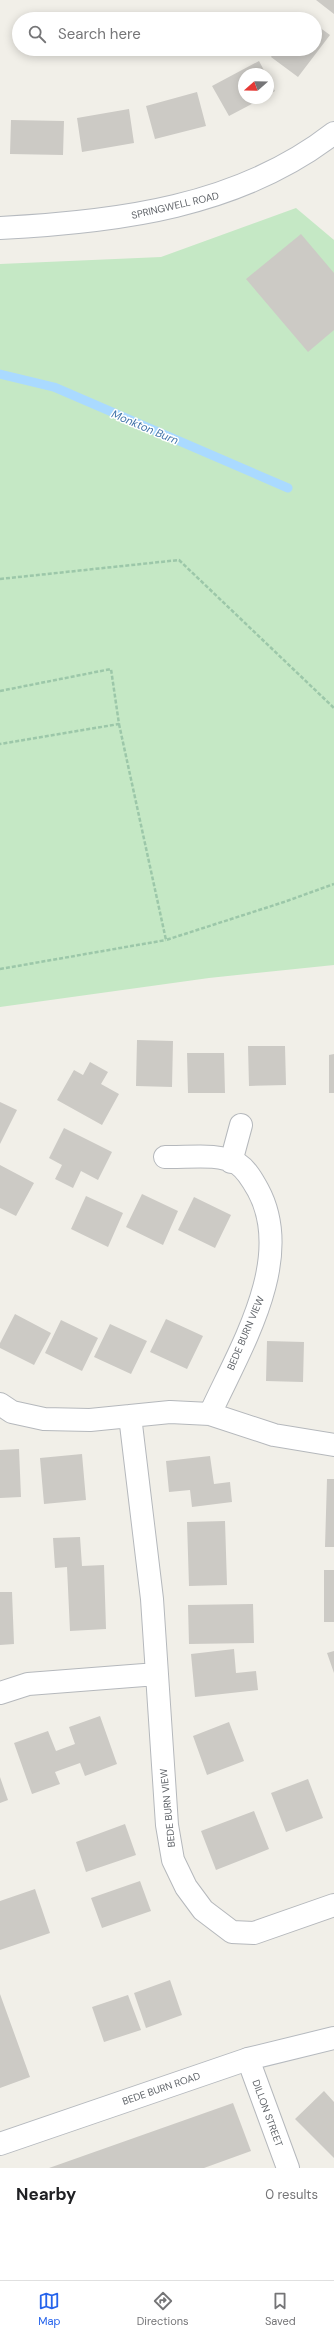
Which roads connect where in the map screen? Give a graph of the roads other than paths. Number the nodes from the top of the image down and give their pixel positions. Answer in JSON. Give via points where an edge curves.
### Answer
{"nodes":[{"id":1,"x":334,"y":133,"type":"edge"},
{"id":2,"x":0,"y":228,"type":"edge"},
{"id":3,"x":242,"y":1125,"type":"dead end"},
{"id":4,"x":165,"y":1158,"type":"dead end"},
{"id":5,"x":231,"y":1162,"type":"junction"},
{"id":6,"x":0,"y":1404,"type":"edge"},
{"id":7,"x":210,"y":1414,"type":"junction"},
{"id":8,"x":130,"y":1416,"type":"junction"},
{"id":9,"x":334,"y":1445,"type":"edge"},
{"id":10,"x":157,"y":1674,"type":"junction"},
{"id":11,"x":0,"y":1693,"type":"edge"},
{"id":12,"x":334,"y":1905,"type":"edge"},
{"id":13,"x":331,"y":2040,"type":"edge"},
{"id":14,"x":248,"y":2059,"type":"junction"},
{"id":15,"x":0,"y":2144,"type":"edge"},
{"id":16,"x":288,"y":2168,"type":"edge"}],
"edges":[{"from":1,"to":2,"type":"street","name":"SPRINGWELL ROAD","via":[[316,147],[252,183],[219,195],[124,217],[60,225]]},
{"from":3,"to":5,"type":"street"},
{"from":4,"to":5,"type":"street","name":"BEDE BURN VIEW","via":[[218,1158]]},
{"from":5,"to":7,"type":"street","name":"BEDE BURN VIEW","via":[[238,1164],[251,1178],[263,1200],[272,1253],[258,1308]]},
{"from":6,"to":8,"type":"street","via":[[12,1412],[44,1419],[90,1420]]},
{"from":7,"to":8,"type":"street","via":[[170,1412]]},
{"from":7,"to":9,"type":"street","via":[[274,1435]]},
{"from":8,"to":10,"type":"street","name":"BEDE BURN VIEW","via":[[152,1599]]},
{"from":10,"to":11,"type":"street","via":[[28,1684]]},
{"from":10,"to":12,"type":"street","name":"BEDE BURN VIEW","via":[[167,1825],[173,1860],[186,1886],[203,1910],[232,1932],[254,1933]]},
{"from":13,"to":14,"type":"street","name":"BEDE BURN ROAD"},
{"from":14,"to":15,"type":"street","name":"BEDE BURN ROAD"},
{"from":14,"to":16,"type":"street","name":"DILLON STREET"}]}
